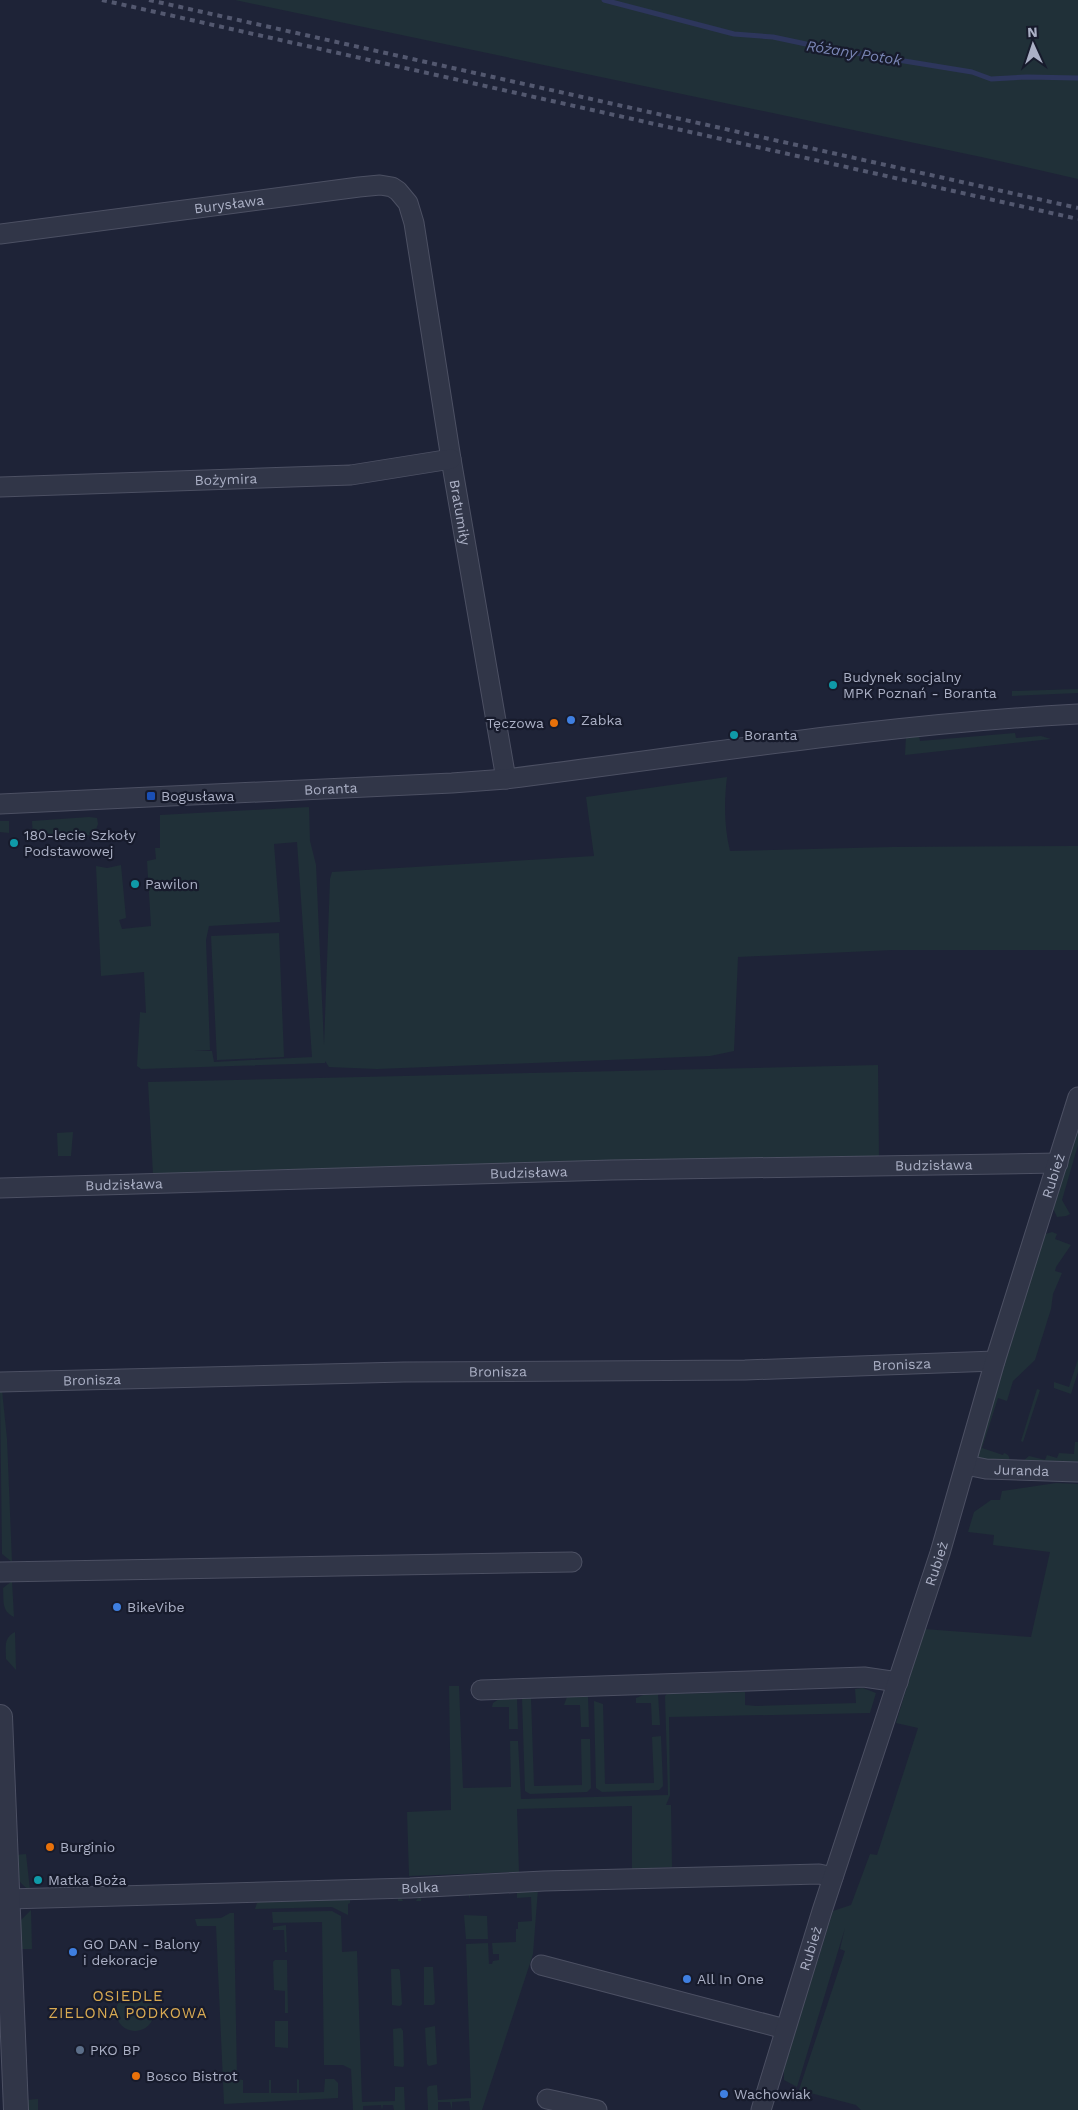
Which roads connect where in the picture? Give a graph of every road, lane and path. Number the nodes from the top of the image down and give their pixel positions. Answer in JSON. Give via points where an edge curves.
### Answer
{"nodes":[{"id":1,"x":0,"y":234,"type":"edge"},
{"id":2,"x":418,"y":246,"type":"joint"},
{"id":3,"x":451,"y":459,"type":"junction"},
{"id":4,"x":0,"y":487,"type":"edge"},
{"id":5,"x":1078,"y":714,"type":"edge"},
{"id":6,"x":506,"y":779,"type":"junction"},
{"id":7,"x":0,"y":804,"type":"edge"},
{"id":8,"x":1078,"y":1097,"type":"edge"},
{"id":9,"x":1058,"y":1163,"type":"junction"},
{"id":10,"x":0,"y":1188,"type":"edge"},
{"id":11,"x":995,"y":1361,"type":"junction"},
{"id":12,"x":0,"y":1382,"type":"edge"},
{"id":13,"x":966,"y":1465,"type":"junction"},
{"id":14,"x":1078,"y":1472,"type":"edge"},
{"id":15,"x":572,"y":1562,"type":"dead end"},
{"id":16,"x":0,"y":1572,"type":"edge"},
{"id":17,"x":898,"y":1682,"type":"junction"},
{"id":18,"x":481,"y":1690,"type":"dead end"},
{"id":19,"x":0,"y":1717,"type":"edge"},
{"id":20,"x":833,"y":1877,"type":"junction"},
{"id":21,"x":5,"y":1884,"type":"edge"},
{"id":22,"x":540,"y":1965,"type":"dead end"},
{"id":23,"x":785,"y":2029,"type":"junction"},
{"id":24,"x":547,"y":2099,"type":"dead end"},
{"id":25,"x":16,"y":2110,"type":"edge"},
{"id":26,"x":597,"y":2110,"type":"edge"},
{"id":27,"x":760,"y":2110,"type":"edge"}],
"edges":[{"from":1,"to":2,"type":"street","name":"Burysława","via":[[380,185],[392,186],[408,202]]},
{"from":2,"to":3,"type":"street","name":"Bratumiły"},
{"from":3,"to":4,"type":"street","name":"Bożymira","via":[[351,475]]},
{"from":3,"to":6,"type":"street","name":"Bratumiły"},
{"from":5,"to":6,"type":"street","name":"Boranta","via":[[904,727]]},
{"from":6,"to":7,"type":"street","name":"Boranta"},
{"from":8,"to":9,"type":"street","name":"Rubież"},
{"from":9,"to":10,"type":"street","name":"Budzisława","via":[[611,1170]]},
{"from":9,"to":11,"type":"street","name":"Rubież"},
{"from":11,"to":12,"type":"street","name":"Bronisza","via":[[746,1370],[404,1372]]},
{"from":11,"to":13,"type":"street","name":"Rubież"},
{"from":13,"to":14,"type":"street","name":"Juranda","via":[[986,1469]]},
{"from":13,"to":17,"type":"street","name":"Rubież"},
{"from":15,"to":16,"type":"street"},
{"from":17,"to":18,"type":"street","via":[[864,1677]]},
{"from":17,"to":20,"type":"street","name":"Rubież"},
{"from":19,"to":21,"type":"street"},
{"from":20,"to":21,"type":"street","name":"Bolka","via":[[818,1874],[544,1881],[410,1888]]},
{"from":20,"to":23,"type":"street","name":"Rubież"},
{"from":21,"to":25,"type":"street"},
{"from":22,"to":23,"type":"street"},
{"from":23,"to":27,"type":"street","name":"Rubież"},
{"from":24,"to":26,"type":"street"}]}
